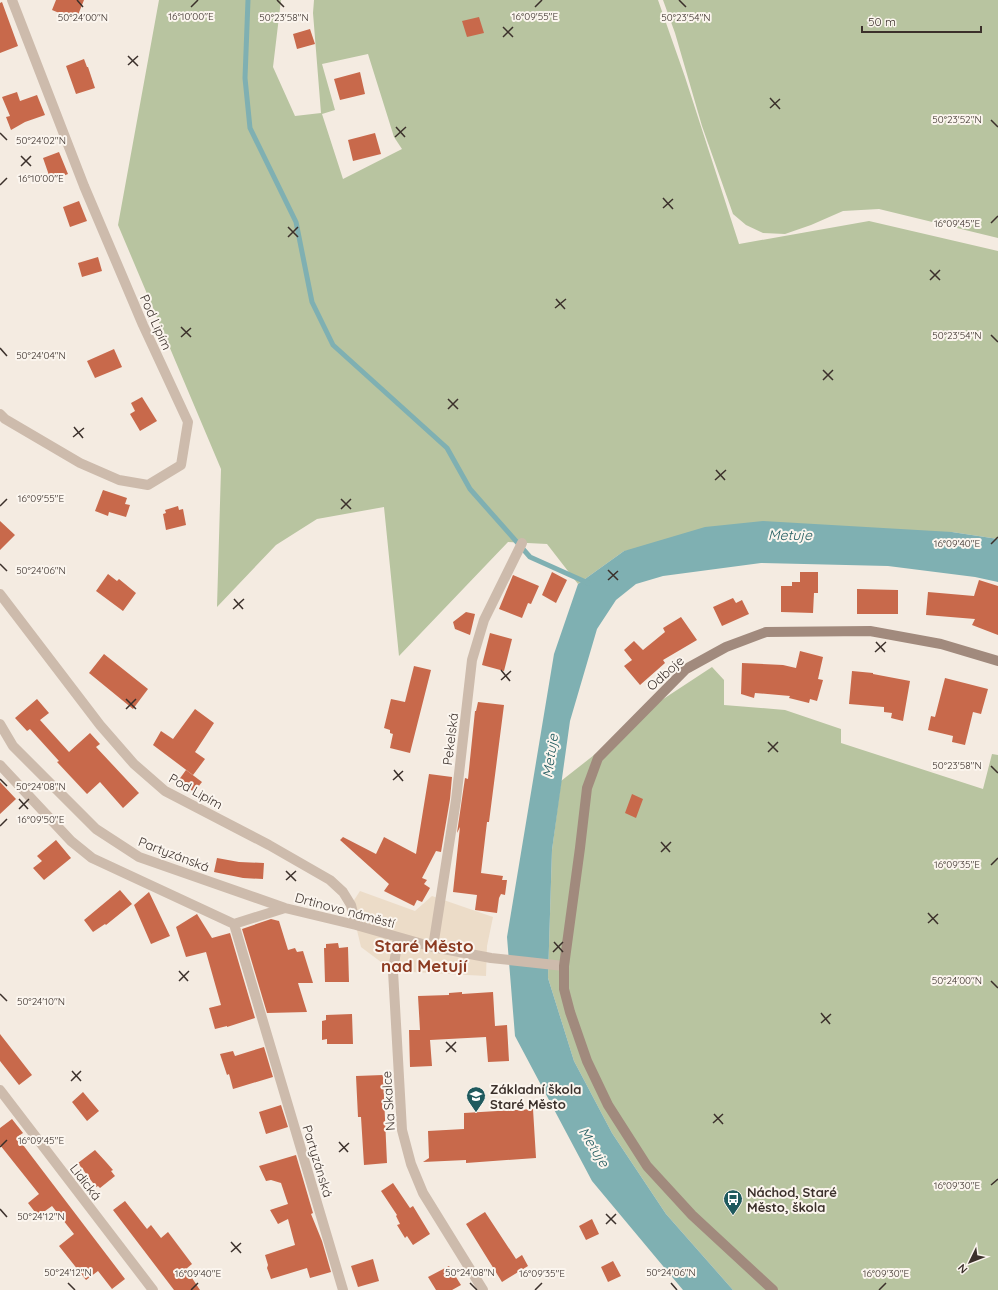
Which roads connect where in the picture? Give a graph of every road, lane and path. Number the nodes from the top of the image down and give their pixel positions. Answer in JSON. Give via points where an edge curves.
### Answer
{"nodes":[{"id":1,"x":12,"y":0,"type":"edge"},
{"id":2,"x":0,"y":414,"type":"edge"},
{"id":3,"x":522,"y":543,"type":"dead end"},
{"id":4,"x":0,"y":594,"type":"edge"},
{"id":5,"x":998,"y":661,"type":"edge"},
{"id":6,"x":0,"y":724,"type":"edge"},
{"id":7,"x":0,"y":765,"type":"edge"},
{"id":8,"x":285,"y":908,"type":"junction"},
{"id":9,"x":234,"y":924,"type":"junction"},
{"id":10,"x":356,"y":925,"type":"junction"},
{"id":11,"x":398,"y":938,"type":"junction"},
{"id":12,"x":433,"y":947,"type":"junction"},
{"id":13,"x":564,"y":966,"type":"junction"},
{"id":14,"x":0,"y":1090,"type":"edge"},
{"id":15,"x":153,"y":1290,"type":"edge"},
{"id":16,"x":343,"y":1290,"type":"edge"},
{"id":17,"x":483,"y":1290,"type":"edge"},
{"id":18,"x":773,"y":1290,"type":"edge"}],
"edges":[{"from":1,"to":2,"type":"street","name":"Pod Lipím","via":[[143,325],[188,422],[181,465],[148,485],[119,480],[80,463]]},
{"from":3,"to":12,"type":"street","name":"Pekelská","via":[[484,620],[472,660],[456,800]]},
{"from":4,"to":10,"type":"street","name":"Pod Lipím","via":[[100,725],[134,764],[165,791],[269,844],[330,880],[343,892],[351,905]]},
{"from":5,"to":13,"type":"street","name":"Odboje","via":[[941,644],[870,631],[766,632],[726,647],[686,668],[598,758],[587,788]]},
{"from":6,"to":8,"type":"street","name":"Partyzánská","via":[[13,746],[96,830],[139,857]]},
{"from":7,"to":9,"type":"street","via":[[71,841],[92,858]]},
{"from":8,"to":9,"type":"street"},
{"from":8,"to":10,"type":"street","name":"Drtinovo náměstí"},
{"from":9,"to":16,"type":"street","name":"Partyzánská"},
{"from":10,"to":11,"type":"street","name":"Drtinovo náměstí"},
{"from":11,"to":12,"type":"street","name":"Drtinovo náměstí"},
{"from":11,"to":17,"type":"street","name":"Na Skalce","via":[[393,971],[402,1130],[411,1164],[423,1193]]},
{"from":12,"to":13,"type":"street","name":"Drtinovo náměstí","via":[[491,958]]},
{"from":13,"to":18,"type":"street","name":"Odboje","via":[[564,988],[572,1019],[590,1067],[608,1105],[647,1166],[692,1215]]},
{"from":14,"to":15,"type":"street","name":"Lidická"}]}
